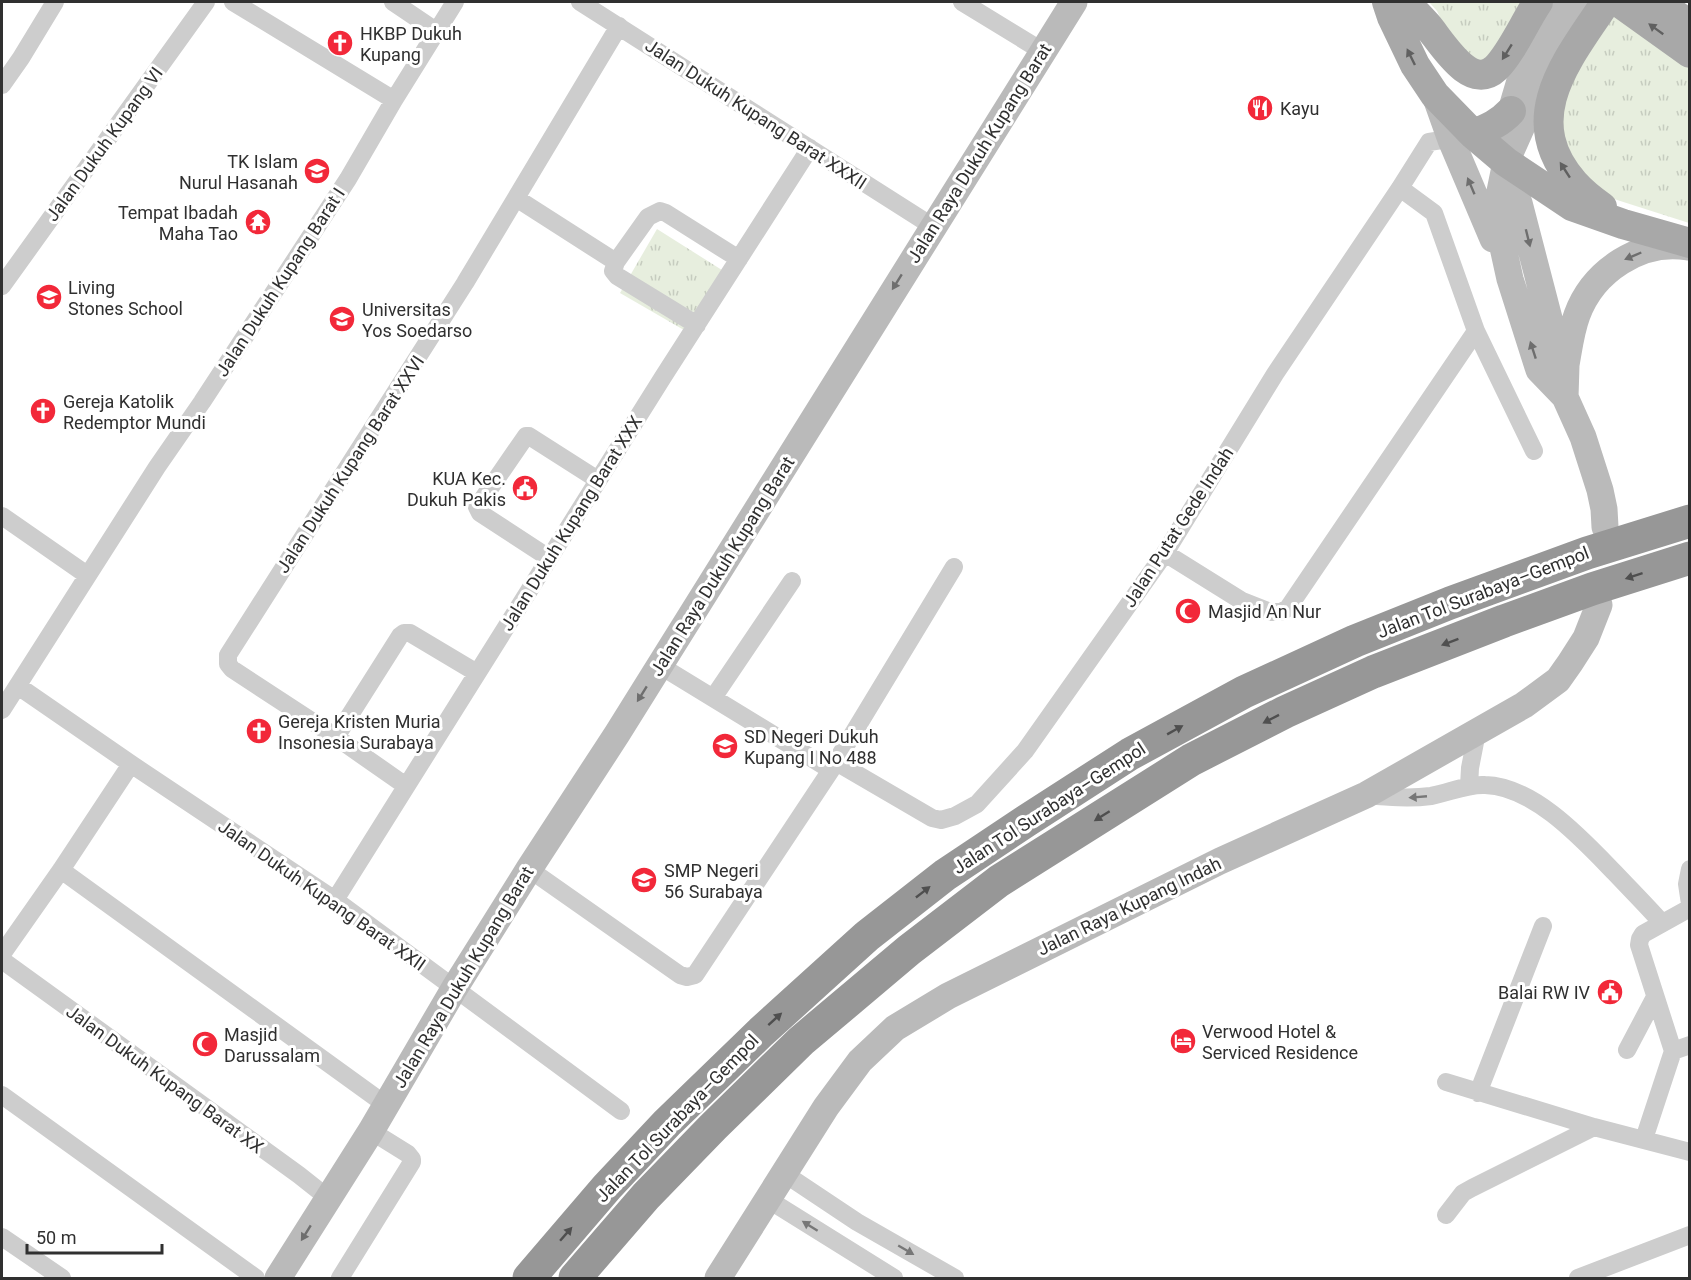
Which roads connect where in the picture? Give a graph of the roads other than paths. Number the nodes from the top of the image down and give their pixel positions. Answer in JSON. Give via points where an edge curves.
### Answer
{"nodes":[{"id":1,"x":55,"y":2,"type":"edge"},
{"id":2,"x":206,"y":2,"type":"edge"},
{"id":3,"x":232,"y":2,"type":"edge"},
{"id":4,"x":393,"y":2,"type":"edge"},
{"id":5,"x":455,"y":2,"type":"edge"},
{"id":6,"x":580,"y":2,"type":"edge"},
{"id":7,"x":963,"y":2,"type":"edge"},
{"id":8,"x":1074,"y":2,"type":"edge"},
{"id":9,"x":1387,"y":2,"type":"edge"},
{"id":10,"x":1405,"y":2,"type":"edge"},
{"id":11,"x":1538,"y":2,"type":"edge"},
{"id":12,"x":1563,"y":2,"type":"edge"},
{"id":13,"x":1585,"y":2,"type":"edge"},
{"id":14,"x":1657,"y":2,"type":"edge"},
{"id":15,"x":1615,"y":3,"type":"edge"},
{"id":16,"x":1689,"y":25,"type":"edge"},
{"id":17,"x":619,"y":26,"type":"junction"},
{"id":18,"x":436,"y":31,"type":"junction"},
{"id":19,"x":1042,"y":51,"type":"junction"},
{"id":20,"x":1689,"y":53,"type":"edge"},
{"id":21,"x":2,"y":85,"type":"edge"},
{"id":22,"x":394,"y":100,"type":"junction"},
{"id":23,"x":1510,"y":111,"type":"junction"},
{"id":24,"x":1462,"y":137,"type":"junction"},
{"id":25,"x":810,"y":148,"type":"junction"},
{"id":26,"x":1506,"y":162,"type":"junction"},
{"id":27,"x":1400,"y":188,"type":"junction"},
{"id":28,"x":516,"y":198,"type":"junction"},
{"id":29,"x":1623,"y":224,"type":"junction"},
{"id":30,"x":932,"y":226,"type":"junction"},
{"id":31,"x":1689,"y":245,"type":"edge"},
{"id":32,"x":740,"y":259,"type":"junction"},
{"id":33,"x":616,"y":262,"type":"junction"},
{"id":34,"x":1510,"y":279,"type":"junction"},
{"id":35,"x":2,"y":286,"type":"edge"},
{"id":36,"x":697,"y":325,"type":"junction"},
{"id":37,"x":1476,"y":331,"type":"junction"},
{"id":38,"x":1566,"y":365,"type":"junction"},
{"id":39,"x":1565,"y":397,"type":"junction"},
{"id":40,"x":1534,"y":451,"type":"dead end"},
{"id":41,"x":598,"y":480,"type":"junction"},
{"id":42,"x":2,"y":516,"type":"edge"},
{"id":43,"x":1689,"y":521,"type":"edge"},
{"id":44,"x":1605,"y":527,"type":"dead end"},
{"id":45,"x":1165,"y":553,"type":"junction"},
{"id":46,"x":549,"y":558,"type":"junction"},
{"id":47,"x":1689,"y":558,"type":"edge"},
{"id":48,"x":954,"y":567,"type":"dead end"},
{"id":49,"x":87,"y":575,"type":"junction"},
{"id":50,"x":792,"y":581,"type":"dead end"},
{"id":51,"x":1599,"y":605,"type":"dead end"},
{"id":52,"x":659,"y":665,"type":"junction"},
{"id":53,"x":477,"y":673,"type":"junction"},
{"id":54,"x":18,"y":686,"type":"junction"},
{"id":55,"x":713,"y":698,"type":"junction"},
{"id":56,"x":2,"y":710,"type":"edge"},
{"id":57,"x":1477,"y":732,"type":"junction"},
{"id":58,"x":336,"y":737,"type":"junction"},
{"id":59,"x":131,"y":764,"type":"junction"},
{"id":60,"x":834,"y":766,"type":"junction"},
{"id":61,"x":406,"y":786,"type":"junction"},
{"id":62,"x":1469,"y":786,"type":"junction"},
{"id":63,"x":1365,"y":795,"type":"junction"},
{"id":64,"x":529,"y":869,"type":"junction"},
{"id":65,"x":1689,"y":869,"type":"edge"},
{"id":66,"x":61,"y":870,"type":"junction"},
{"id":67,"x":334,"y":900,"type":"junction"},
{"id":68,"x":1689,"y":906,"type":"edge"},
{"id":69,"x":1662,"y":923,"type":"junction"},
{"id":70,"x":1543,"y":927,"type":"dead end"},
{"id":71,"x":2,"y":954,"type":"edge"},
{"id":72,"x":2,"y":960,"type":"edge"},
{"id":73,"x":454,"y":989,"type":"junction"},
{"id":74,"x":1655,"y":997,"type":"junction"},
{"id":75,"x":1681,"y":1048,"type":"edge"},
{"id":76,"x":1627,"y":1050,"type":"dead end"},
{"id":77,"x":1446,"y":1082,"type":"dead end"},
{"id":78,"x":1478,"y":1093,"type":"junction"},
{"id":79,"x":2,"y":1095,"type":"edge"},
{"id":80,"x":386,"y":1105,"type":"junction"},
{"id":81,"x":621,"y":1111,"type":"dead end"},
{"id":82,"x":1594,"y":1126,"type":"junction"},
{"id":83,"x":371,"y":1131,"type":"junction"},
{"id":84,"x":1644,"y":1139,"type":"junction"},
{"id":85,"x":1689,"y":1152,"type":"edge"},
{"id":86,"x":785,"y":1174,"type":"junction"},
{"id":87,"x":328,"y":1198,"type":"junction"},
{"id":88,"x":769,"y":1200,"type":"junction"},
{"id":89,"x":1446,"y":1215,"type":"dead end"},
{"id":90,"x":1689,"y":1235,"type":"edge"},
{"id":91,"x":2,"y":1237,"type":"edge"},
{"id":92,"x":62,"y":1278,"type":"edge"},
{"id":93,"x":256,"y":1278,"type":"edge"},
{"id":94,"x":278,"y":1278,"type":"edge"},
{"id":95,"x":340,"y":1278,"type":"edge"},
{"id":96,"x":529,"y":1278,"type":"edge"},
{"id":97,"x":575,"y":1278,"type":"edge"},
{"id":98,"x":718,"y":1278,"type":"edge"},
{"id":99,"x":894,"y":1278,"type":"edge"},
{"id":100,"x":955,"y":1278,"type":"edge"},
{"id":101,"x":1578,"y":1278,"type":"edge"}],
"edges":[{"from":1,"to":21,"type":"street"},
{"from":2,"to":35,"type":"street","name":"Jalan Dukuh Kupang VI"},
{"from":3,"to":22,"type":"street"},
{"from":4,"to":18,"type":"street"},
{"from":5,"to":18,"type":"street","name":"Jalan Dukuh Kupang Barat I"},
{"from":6,"to":17,"type":"street","name":"Jalan Dukuh Kupang Barat XXXII"},
{"from":7,"to":19,"type":"street"},
{"from":8,"to":19,"type":"street","name":"Jalan Raya Dukuh Kupang Barat"},
{"from":24,"to":9,"type":"main road","one_way":true,"via":[[1415,65]]},
{"from":11,"to":10,"type":"main road","one_way":true,"via":[[1495,69],[1477,75],[1456,62]]},
{"from":12,"to":23,"type":"street","via":[[1519,84]]},
{"from":13,"to":26,"type":"street","via":[[1556,51]]},
{"from":14,"to":16,"type":"main road"},
{"from":20,"to":15,"type":"main road","one_way":true},
{"from":29,"to":15,"type":"main road","one_way":true,"via":[[1574,184],[1555,152],[1547,120],[1563,69]]},
{"from":17,"to":25,"type":"street","name":"Jalan Dukuh Kupang Barat XXXII"},
{"from":17,"to":28,"type":"street","name":"Jalan Dukuh Kupang Barat XXVI"},
{"from":18,"to":22,"type":"street","name":"Jalan Dukuh Kupang Barat I"},
{"from":19,"to":30,"type":"street","name":"Jalan Raya Dukuh Kupang Barat"},
{"from":22,"to":49,"type":"street","name":"Jalan Dukuh Kupang Barat I","via":[[348,179]]},
{"from":23,"to":24,"type":"main road","via":[[1494,126]]},
{"from":23,"to":26,"type":"street"},
{"from":24,"to":26,"type":"main road"},
{"from":24,"to":27,"type":"street","name":"Jalan Putat Gede Indah","via":[[1429,142]]},
{"from":34,"to":24,"type":"street","one_way":true},
{"from":25,"to":30,"type":"street","name":"Jalan Dukuh Kupang Barat XXXII"},
{"from":25,"to":32,"type":"street","name":"Jalan Dukuh Kupang Barat XXX"},
{"from":26,"to":29,"type":"main road","via":[[1572,206]]},
{"from":26,"to":34,"type":"street","via":[[1497,220]]},
{"from":26,"to":38,"type":"street","one_way":true,"via":[[1552,330]]},
{"from":27,"to":37,"type":"street","via":[[1434,213]]},
{"from":27,"to":45,"type":"street","name":"Jalan Putat Gede Indah","via":[[1275,374]]},
{"from":28,"to":33,"type":"street"},
{"from":28,"to":58,"type":"street","name":"Jalan Dukuh Kupang Barat XXVI","via":[[228,655],[232,669]]},
{"from":29,"to":31,"type":"main road"},
{"from":30,"to":52,"type":"street","name":"Jalan Raya Dukuh Kupang Barat","one_way":true},
{"from":31,"to":38,"type":"street","one_way":true,"via":[[1655,248],[1612,266],[1602,275],[1577,313]]},
{"from":32,"to":33,"type":"street","via":[[660,211],[648,217]]},
{"from":32,"to":36,"type":"street","name":"Jalan Dukuh Kupang Barat XXX"},
{"from":33,"to":36,"type":"street","via":[[613,271],[617,276]]},
{"from":39,"to":34,"type":"street","one_way":true,"via":[[1539,370]]},
{"from":36,"to":41,"type":"street","name":"Jalan Dukuh Kupang Barat XXX"},
{"from":37,"to":40,"type":"street"},
{"from":37,"to":45,"type":"street","via":[[1288,608],[1270,612],[1242,601]]},
{"from":38,"to":39,"type":"street"},
{"from":39,"to":44,"type":"street","via":[[1600,490]]},
{"from":41,"to":46,"type":"street","name":"Jalan Dukuh Kupang Barat XXX"},
{"from":41,"to":46,"type":"street","via":[[526,436],[477,507],[480,513]]},
{"from":42,"to":49,"type":"street"},
{"from":96,"to":43,"type":"highway","name":"Jalan Tol Surabaya–Gempol","one_way":true,"via":[[667,1123],[761,1032],[867,936],[945,875],[1026,821],[1130,754],[1244,692],[1355,641],[1587,553]]},
{"from":45,"to":60,"type":"street","name":"Jalan Putat Gede Indah","via":[[1025,751],[977,804],[956,816],[932,818]]},
{"from":46,"to":53,"type":"street","name":"Jalan Dukuh Kupang Barat XXX"},
{"from":47,"to":97,"type":"highway","name":"Jalan Tol Surabaya–Gempol","one_way":true,"via":[[1504,621],[1373,672],[1285,712],[1191,760],[999,880],[801,1041],[646,1196]]},
{"from":48,"to":60,"type":"street"},
{"from":49,"to":54,"type":"street","name":"Jalan Dukuh Kupang Barat I"},
{"from":50,"to":55,"type":"street"},
{"from":51,"to":57,"type":"street","name":"Jalan Raya Kupang Indah","via":[[1586,638],[1558,680]]},
{"from":52,"to":55,"type":"street","name":"Jalan Putat Gede Indah"},
{"from":52,"to":64,"type":"street","name":"Jalan Raya Dukuh Kupang Barat","one_way":true},
{"from":53,"to":58,"type":"street","via":[[404,633]]},
{"from":53,"to":61,"type":"street","name":"Jalan Dukuh Kupang Barat XXX"},
{"from":54,"to":56,"type":"street","name":"Jalan Dukuh Kupang Barat I"},
{"from":54,"to":59,"type":"street","name":"Jalan Dukuh Kupang Barat XXII"},
{"from":55,"to":60,"type":"street","name":"Jalan Putat Gede Indah"},
{"from":57,"to":62,"type":"street"},
{"from":57,"to":63,"type":"street","name":"Jalan Raya Kupang Indah"},
{"from":58,"to":61,"type":"street"},
{"from":59,"to":66,"type":"street"},
{"from":59,"to":67,"type":"street","name":"Jalan Dukuh Kupang Barat XXII"},
{"from":60,"to":64,"type":"street","via":[[695,975],[680,975]]},
{"from":61,"to":67,"type":"street","name":"Jalan Dukuh Kupang Barat XXX"},
{"from":62,"to":63,"type":"street","one_way":true,"via":[[1414,798]]},
{"from":62,"to":69,"type":"street","via":[[1509,789],[1547,811],[1585,842]]},
{"from":63,"to":86,"type":"street","name":"Jalan Raya Kupang Indah","via":[[1220,861],[948,996],[895,1028],[860,1061]]},
{"from":64,"to":73,"type":"street","name":"Jalan Raya Dukuh Kupang Barat"},
{"from":65,"to":68,"type":"street"},
{"from":66,"to":71,"type":"street"},
{"from":66,"to":80,"type":"street"},
{"from":67,"to":73,"type":"street","name":"Jalan Dukuh Kupang Barat XXII"},
{"from":68,"to":69,"type":"street"},
{"from":69,"to":74,"type":"street","via":[[1643,934],[1639,945]]},
{"from":70,"to":78,"type":"street"},
{"from":72,"to":87,"type":"street","name":"Jalan Dukuh Kupang Barat XX"},
{"from":73,"to":80,"type":"street","name":"Jalan Raya Dukuh Kupang Barat"},
{"from":73,"to":81,"type":"street","name":"Jalan Dukuh Kupang Barat XXII"},
{"from":74,"to":75,"type":"street"},
{"from":74,"to":76,"type":"street"},
{"from":75,"to":84,"type":"street"},
{"from":77,"to":78,"type":"street"},
{"from":78,"to":82,"type":"street"},
{"from":79,"to":93,"type":"street"},
{"from":80,"to":83,"type":"street","name":"Jalan Raya Dukuh Kupang Barat"},
{"from":82,"to":84,"type":"street"},
{"from":82,"to":89,"type":"street","via":[[1463,1193]]},
{"from":83,"to":87,"type":"street","name":"Jalan Raya Dukuh Kupang Barat"},
{"from":83,"to":95,"type":"street","via":[[408,1154],[412,1162]]},
{"from":84,"to":85,"type":"street"},
{"from":86,"to":88,"type":"street","name":"Jalan Raya Kupang Indah"},
{"from":86,"to":100,"type":"street","one_way":true,"via":[[857,1222]]},
{"from":87,"to":94,"type":"street","name":"Jalan Raya Dukuh Kupang Barat","one_way":true},
{"from":88,"to":98,"type":"street","name":"Jalan Raya Kupang Indah"},
{"from":99,"to":88,"type":"street","one_way":true},
{"from":90,"to":101,"type":"street"},
{"from":91,"to":92,"type":"street"}]}
